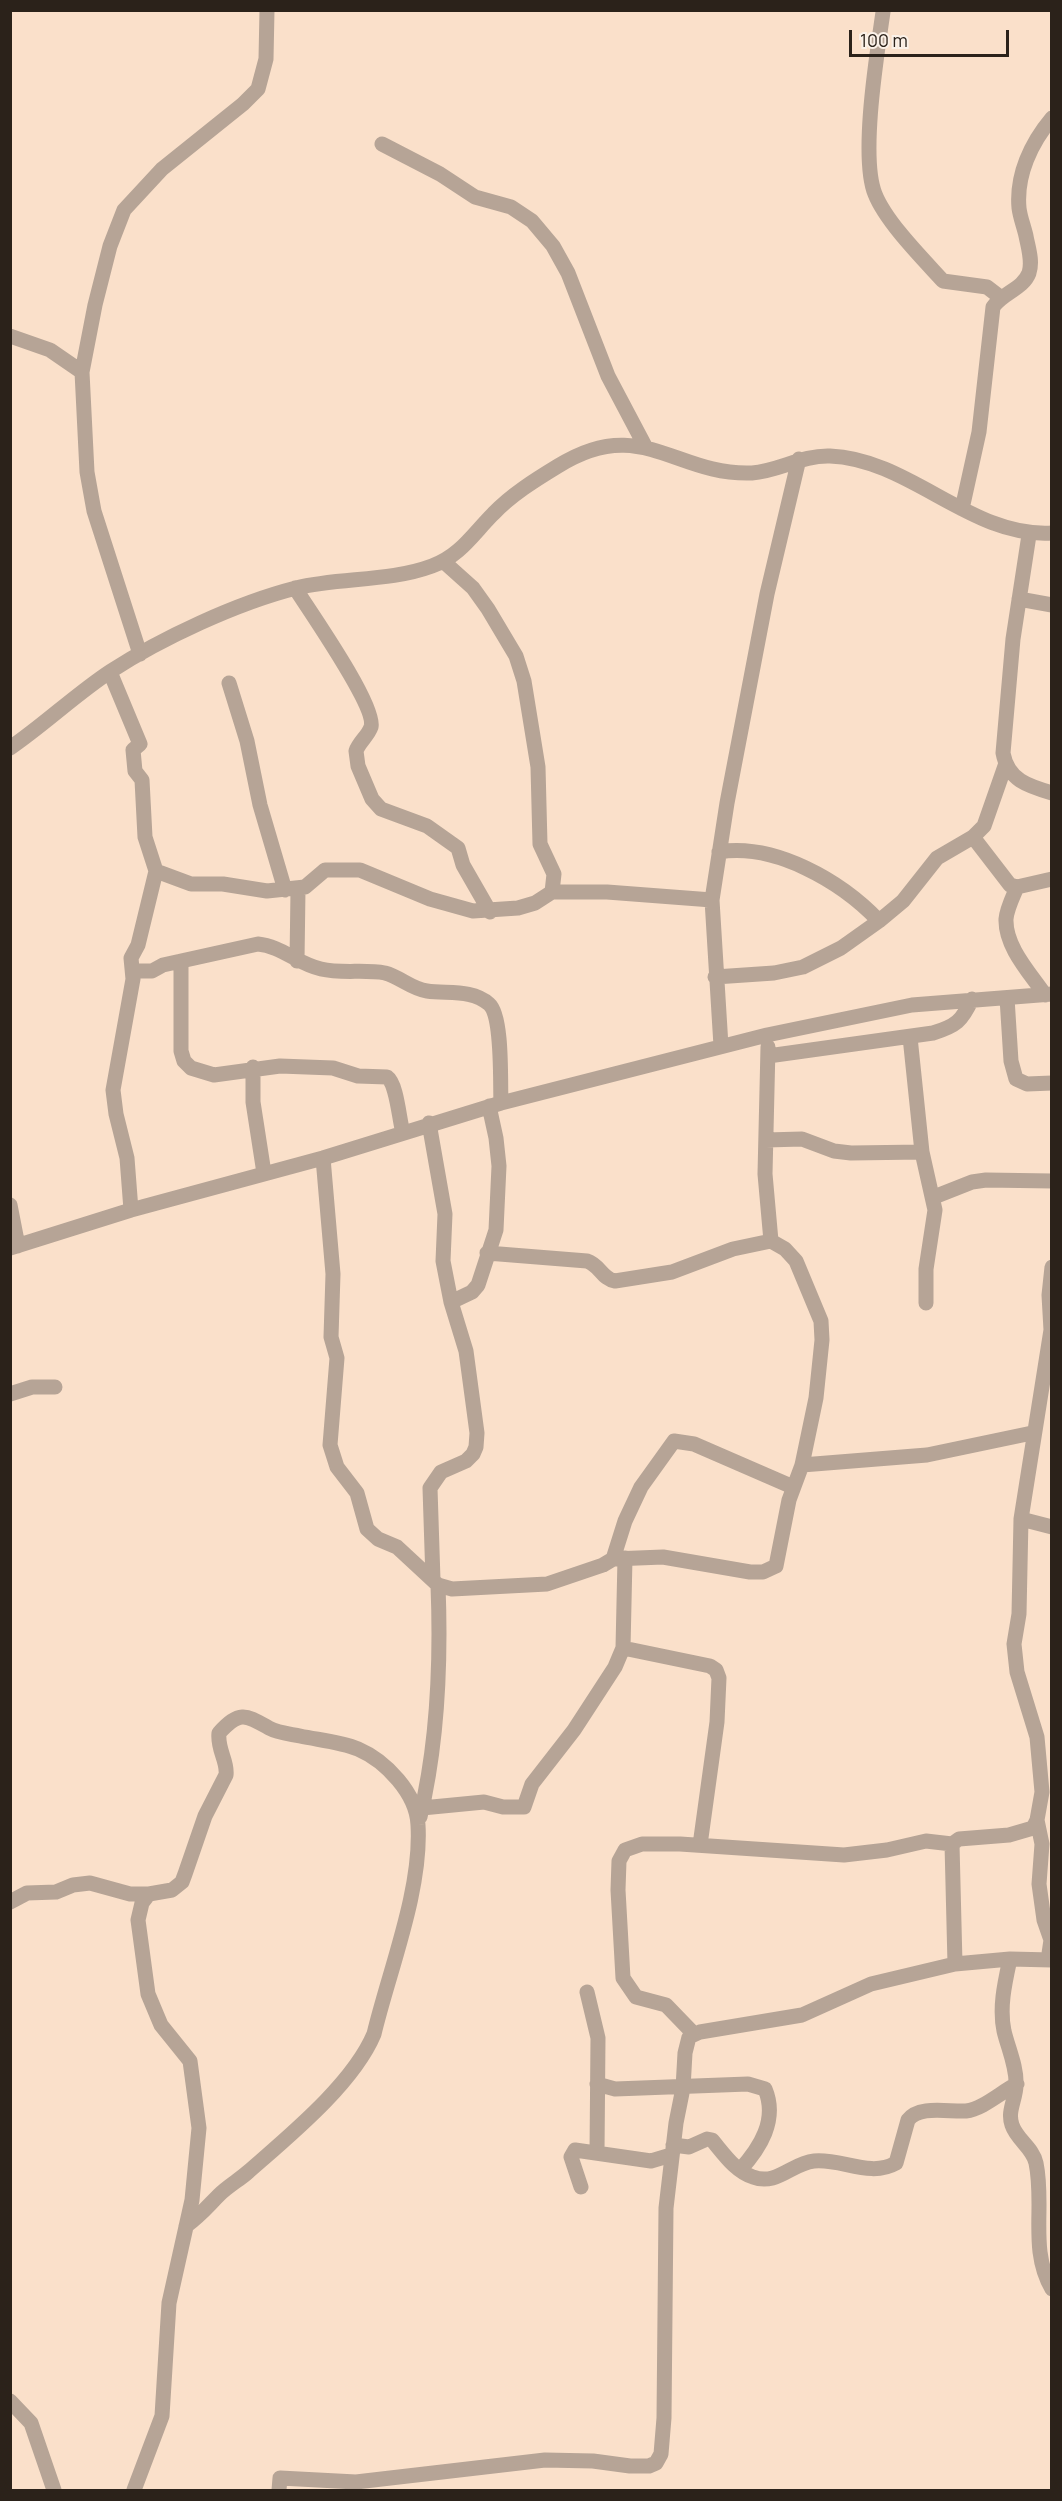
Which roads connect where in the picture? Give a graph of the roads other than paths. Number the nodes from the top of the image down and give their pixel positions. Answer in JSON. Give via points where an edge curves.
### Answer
{"nodes":[{"id":1,"x":267,"y":10,"type":"edge"},
{"id":2,"x":883,"y":12,"type":"edge"},
{"id":3,"x":1052,"y":118,"type":"edge"},
{"id":4,"x":382,"y":144,"type":"dead end"},
{"id":5,"x":999,"y":297,"type":"junction"},
{"id":6,"x":10,"y":336,"type":"edge"},
{"id":7,"x":82,"y":372,"type":"junction"},
{"id":8,"x":645,"y":446,"type":"junction"},
{"id":9,"x":799,"y":459,"type":"junction"},
{"id":10,"x":962,"y":509,"type":"junction"},
{"id":11,"x":1052,"y":533,"type":"edge"},
{"id":12,"x":1029,"y":535,"type":"junction"},
{"id":13,"x":444,"y":562,"type":"junction"},
{"id":14,"x":295,"y":588,"type":"junction"},
{"id":15,"x":1019,"y":599,"type":"junction"},
{"id":16,"x":1052,"y":605,"type":"edge"},
{"id":17,"x":140,"y":654,"type":"junction"},
{"id":18,"x":110,"y":672,"type":"junction"},
{"id":19,"x":229,"y":683,"type":"dead end"},
{"id":20,"x":10,"y":748,"type":"edge"},
{"id":21,"x":1005,"y":766,"type":"junction"},
{"id":22,"x":1052,"y":793,"type":"edge"},
{"id":23,"x":974,"y":837,"type":"junction"},
{"id":24,"x":718,"y":852,"type":"junction"},
{"id":25,"x":156,"y":871,"type":"junction"},
{"id":26,"x":1052,"y":879,"type":"edge"},
{"id":27,"x":1017,"y":887,"type":"junction"},
{"id":28,"x":291,"y":890,"type":"junction"},
{"id":29,"x":552,"y":892,"type":"junction"},
{"id":30,"x":712,"y":900,"type":"junction"},
{"id":31,"x":490,"y":912,"type":"junction"},
{"id":32,"x":879,"y":921,"type":"junction"},
{"id":33,"x":181,"y":961,"type":"junction"},
{"id":34,"x":297,"y":962,"type":"junction"},
{"id":35,"x":134,"y":970,"type":"junction"},
{"id":36,"x":715,"y":976,"type":"junction"},
{"id":37,"x":1048,"y":994,"type":"edge"},
{"id":38,"x":1007,"y":998,"type":"junction"},
{"id":39,"x":972,"y":999,"type":"junction"},
{"id":40,"x":767,"y":1035,"type":"junction"},
{"id":41,"x":910,"y":1038,"type":"junction"},
{"id":42,"x":721,"y":1046,"type":"junction"},
{"id":43,"x":768,"y":1056,"type":"junction"},
{"id":44,"x":253,"y":1067,"type":"junction"},
{"id":45,"x":1052,"y":1083,"type":"edge"},
{"id":46,"x":495,"y":1104,"type":"junction"},
{"id":47,"x":429,"y":1124,"type":"junction"},
{"id":48,"x":403,"y":1133,"type":"junction"},
{"id":49,"x":766,"y":1140,"type":"junction"},
{"id":50,"x":921,"y":1152,"type":"junction"},
{"id":51,"x":323,"y":1158,"type":"junction"},
{"id":52,"x":264,"y":1173,"type":"junction"},
{"id":53,"x":1052,"y":1181,"type":"edge"},
{"id":54,"x":934,"y":1197,"type":"junction"},
{"id":55,"x":10,"y":1205,"type":"edge"},
{"id":56,"x":131,"y":1210,"type":"junction"},
{"id":57,"x":771,"y":1241,"type":"junction"},
{"id":58,"x":14,"y":1247,"type":"edge"},
{"id":59,"x":487,"y":1253,"type":"junction"},
{"id":60,"x":1052,"y":1267,"type":"edge"},
{"id":61,"x":1050,"y":1295,"type":"edge"},
{"id":62,"x":451,"y":1302,"type":"junction"},
{"id":63,"x":926,"y":1303,"type":"dead end"},
{"id":64,"x":55,"y":1387,"type":"dead end"},
{"id":65,"x":10,"y":1394,"type":"edge"},
{"id":66,"x":1045,"y":1397,"type":"edge"},
{"id":67,"x":1032,"y":1433,"type":"junction"},
{"id":68,"x":802,"y":1465,"type":"junction"},
{"id":69,"x":793,"y":1487,"type":"junction"},
{"id":70,"x":1021,"y":1519,"type":"junction"},
{"id":71,"x":1052,"y":1527,"type":"edge"},
{"id":72,"x":619,"y":1558,"type":"junction"},
{"id":73,"x":435,"y":1582,"type":"junction"},
{"id":74,"x":623,"y":1648,"type":"junction"},
{"id":75,"x":420,"y":1815,"type":"junction"},
{"id":76,"x":1037,"y":1820,"type":"junction"},
{"id":77,"x":952,"y":1844,"type":"junction"},
{"id":78,"x":700,"y":1845,"type":"junction"},
{"id":79,"x":149,"y":1894,"type":"junction"},
{"id":80,"x":10,"y":1902,"type":"edge"},
{"id":81,"x":1010,"y":1959,"type":"junction"},
{"id":82,"x":1050,"y":1960,"type":"edge"},
{"id":83,"x":955,"y":1964,"type":"junction"},
{"id":84,"x":587,"y":1992,"type":"dead end"},
{"id":85,"x":694,"y":2034,"type":"junction"},
{"id":86,"x":597,"y":2084,"type":"junction"},
{"id":87,"x":1017,"y":2084,"type":"junction"},
{"id":88,"x":683,"y":2088,"type":"junction"},
{"id":89,"x":672,"y":2150,"type":"junction"},
{"id":90,"x":597,"y":2153,"type":"junction"},
{"id":91,"x":740,"y":2170,"type":"junction"},
{"id":92,"x":581,"y":2187,"type":"dead end"},
{"id":93,"x":186,"y":2226,"type":"junction"},
{"id":94,"x":1052,"y":2289,"type":"edge"},
{"id":95,"x":10,"y":2401,"type":"edge"},
{"id":96,"x":54,"y":2490,"type":"edge"},
{"id":97,"x":134,"y":2490,"type":"edge"},
{"id":98,"x":279,"y":2490,"type":"edge"}],
"edges":[{"from":1,"to":7,"type":"street","via":[[266,59],[258,89],[162,169],[124,210],[110,246]]},
{"from":2,"to":5,"type":"street","via":[[870,125],[875,194],[943,281],[987,287]]},
{"from":3,"to":5,"type":"street","via":[[1032,142],[1019,195],[1029,272],[1017,288]]},
{"from":4,"to":8,"type":"street","via":[[475,197],[511,207],[532,221],[553,246],[568,273],[608,376]]},
{"from":5,"to":10,"type":"street","via":[[990,319],[979,432]]},
{"from":6,"to":7,"type":"street","via":[[50,350]]},
{"from":7,"to":17,"type":"street","via":[[87,472],[94,511]]},
{"from":8,"to":9,"type":"street","via":[[734,472],[755,473]]},
{"from":8,"to":13,"type":"street","via":[[598,448],[562,464],[506,502],[468,543]]},
{"from":9,"to":10,"type":"street","via":[[849,458],[883,470]]},
{"from":9,"to":24,"type":"street","via":[[767,594]]},
{"from":10,"to":12,"type":"street"},
{"from":11,"to":12,"type":"street"},
{"from":12,"to":15,"type":"street"},
{"from":13,"to":14,"type":"street","via":[[386,577]]},
{"from":13,"to":29,"type":"street","via":[[473,588],[516,656],[524,681],[537,767],[540,844],[554,874]]},
{"from":14,"to":17,"type":"street","via":[[208,620]]},
{"from":14,"to":31,"type":"street","via":[[350,675],[371,718],[371,728],[358,742],[356,751],[372,799],[381,809],[427,826],[453,843]]},
{"from":15,"to":16,"type":"street"},
{"from":15,"to":21,"type":"street","via":[[1004,728]]},
{"from":17,"to":18,"type":"street"},
{"from":18,"to":20,"type":"street"},
{"from":18,"to":25,"type":"street","via":[[140,744],[133,750],[135,771],[142,780],[145,837]]},
{"from":19,"to":28,"type":"street","via":[[247,741],[260,805]]},
{"from":21,"to":22,"type":"street","via":[[1021,782]]},
{"from":21,"to":23,"type":"street","via":[[984,826]]},
{"from":23,"to":27,"type":"street","via":[[1002,878]]},
{"from":23,"to":32,"type":"street","via":[[937,858],[903,901]]},
{"from":24,"to":30,"type":"street"},
{"from":24,"to":32,"type":"street","via":[[745,850],[779,858],[833,884],[861,902]]},
{"from":25,"to":28,"type":"street","via":[[191,884]]},
{"from":25,"to":35,"type":"street","via":[[138,945],[131,958]]},
{"from":26,"to":27,"type":"street"},
{"from":27,"to":37,"type":"street","via":[[1008,910],[1008,930],[1014,948]]},
{"from":28,"to":31,"type":"street","via":[[313,882],[325,870],[360,870],[430,899]]},
{"from":28,"to":34,"type":"street"},
{"from":29,"to":30,"type":"street"},
{"from":29,"to":31,"type":"street","via":[[535,903]]},
{"from":30,"to":36,"type":"street"},
{"from":32,"to":36,"type":"street","via":[[841,948],[803,966],[774,973]]},
{"from":33,"to":34,"type":"street","via":[[258,944],[280,950]]},
{"from":33,"to":35,"type":"street","via":[[152,971]]},
{"from":33,"to":44,"type":"street","via":[[184,1061],[191,1068],[214,1075]]},
{"from":34,"to":46,"type":"street","via":[[340,972],[386,973],[427,991],[451,991],[488,1003],[494,1010],[498,1030]]},
{"from":35,"to":56,"type":"street","via":[[113,1090],[128,1158]]},
{"from":36,"to":42,"type":"street"},
{"from":37,"to":38,"type":"street"},
{"from":38,"to":39,"type":"street"},
{"from":38,"to":45,"type":"street","via":[[1016,1079],[1027,1084]]},
{"from":39,"to":40,"type":"street","via":[[912,1005]]},
{"from":39,"to":41,"type":"street","via":[[964,1018],[955,1025]]},
{"from":40,"to":42,"type":"street"},
{"from":40,"to":43,"type":"street"},
{"from":41,"to":43,"type":"street"},
{"from":41,"to":50,"type":"street"},
{"from":42,"to":46,"type":"street"},
{"from":43,"to":49,"type":"street"},
{"from":44,"to":48,"type":"street","via":[[321,1067],[358,1076],[387,1077],[395,1088]]},
{"from":44,"to":52,"type":"street","via":[[253,1102]]},
{"from":46,"to":47,"type":"street"},
{"from":46,"to":59,"type":"street","via":[[499,1203],[496,1230]]},
{"from":47,"to":48,"type":"street"},
{"from":47,"to":62,"type":"street","via":[[445,1214],[443,1261]]},
{"from":48,"to":51,"type":"street"},
{"from":49,"to":50,"type":"street","via":[[802,1139],[850,1153]]},
{"from":49,"to":57,"type":"street"},
{"from":50,"to":54,"type":"street"},
{"from":51,"to":52,"type":"street"},
{"from":51,"to":73,"type":"street","via":[[333,1274],[331,1337],[337,1358],[329,1435],[332,1456],[357,1493],[367,1529],[397,1547]]},
{"from":52,"to":56,"type":"street"},
{"from":53,"to":54,"type":"street","via":[[986,1180]]},
{"from":54,"to":63,"type":"street"},
{"from":55,"to":58,"type":"street"},
{"from":56,"to":58,"type":"street"},
{"from":57,"to":59,"type":"street","via":[[734,1249],[672,1272],[615,1281],[606,1278],[595,1263],[587,1261]]},
{"from":57,"to":68,"type":"street","via":[[796,1261],[821,1321],[822,1359]]},
{"from":59,"to":62,"type":"street","via":[[478,1285]]},
{"from":60,"to":61,"type":"street"},
{"from":61,"to":66,"type":"street"},
{"from":62,"to":73,"type":"street","via":[[466,1351],[476,1447],[466,1461],[441,1472],[430,1488]]},
{"from":64,"to":65,"type":"street","via":[[32,1387]]},
{"from":66,"to":67,"type":"street"},
{"from":67,"to":68,"type":"street","via":[[927,1455]]},
{"from":67,"to":70,"type":"street"},
{"from":68,"to":69,"type":"street"},
{"from":69,"to":72,"type":"street","via":[[778,1559],[771,1570],[750,1572],[663,1557]]},
{"from":69,"to":72,"type":"street","via":[[694,1444],[675,1442],[641,1487],[625,1521]]},
{"from":70,"to":71,"type":"street"},
{"from":70,"to":76,"type":"street","via":[[1014,1654],[1037,1737],[1042,1792]]},
{"from":72,"to":73,"type":"street","via":[[535,1586],[452,1589]]},
{"from":72,"to":74,"type":"street"},
{"from":73,"to":75,"type":"street","via":[[439,1628],[433,1739]]},
{"from":74,"to":75,"type":"street","via":[[574,1730],[532,1784],[524,1807],[503,1808],[484,1802]]},
{"from":74,"to":78,"type":"street","via":[[716,1670],[717,1722]]},
{"from":75,"to":79,"type":"street","via":[[393,1774],[378,1760],[357,1749],[271,1730],[248,1716],[239,1717],[219,1732],[218,1745],[227,1768],[182,1882],[172,1890]]},
{"from":75,"to":93,"type":"street","via":[[411,1896],[366,2054],[319,2106]]},
{"from":76,"to":77,"type":"street","via":[[1033,1828],[1023,1831],[959,1839]]},
{"from":76,"to":82,"type":"street"},
{"from":77,"to":78,"type":"street","via":[[926,1841],[844,1855]]},
{"from":77,"to":83,"type":"street"},
{"from":78,"to":85,"type":"street","via":[[642,1844],[625,1850],[619,1862],[623,1978],[636,1997],[666,2005]]},
{"from":79,"to":80,"type":"street","via":[[130,1894],[90,1883],[56,1892],[27,1893]]},
{"from":79,"to":93,"type":"street","via":[[138,1920],[148,1994],[161,2025],[190,2061],[196,2094],[197,2161]]},
{"from":81,"to":82,"type":"street"},
{"from":81,"to":83,"type":"street"},
{"from":81,"to":87,"type":"street","via":[[1002,2004]]},
{"from":83,"to":85,"type":"street","via":[[871,1984],[802,2015]]},
{"from":84,"to":86,"type":"street","via":[[598,2038]]},
{"from":85,"to":88,"type":"street","via":[[689,2037],[685,2053]]},
{"from":86,"to":88,"type":"street","via":[[615,2089]]},
{"from":86,"to":90,"type":"street"},
{"from":87,"to":91,"type":"street","via":[[969,2110],[912,2115],[896,2163],[888,2167],[873,2169],[816,2160],[769,2180]]},
{"from":87,"to":94,"type":"street","via":[[1011,2119],[1036,2164],[1039,2253],[1043,2273]]},
{"from":88,"to":89,"type":"street"},
{"from":88,"to":91,"type":"street","via":[[748,2084],[765,2089],[765,2138]]},
{"from":89,"to":90,"type":"street","via":[[651,2161]]},
{"from":89,"to":91,"type":"street","via":[[712,2139]]},
{"from":89,"to":98,"type":"street","via":[[666,2208],[664,2418],[661,2454],[656,2463],[630,2466],[545,2460],[366,2481],[280,2478]]},
{"from":90,"to":92,"type":"street","via":[[572,2153]]},
{"from":93,"to":97,"type":"street","via":[[171,2286],[162,2416]]},
{"from":95,"to":96,"type":"street","via":[[31,2423]]}]}
